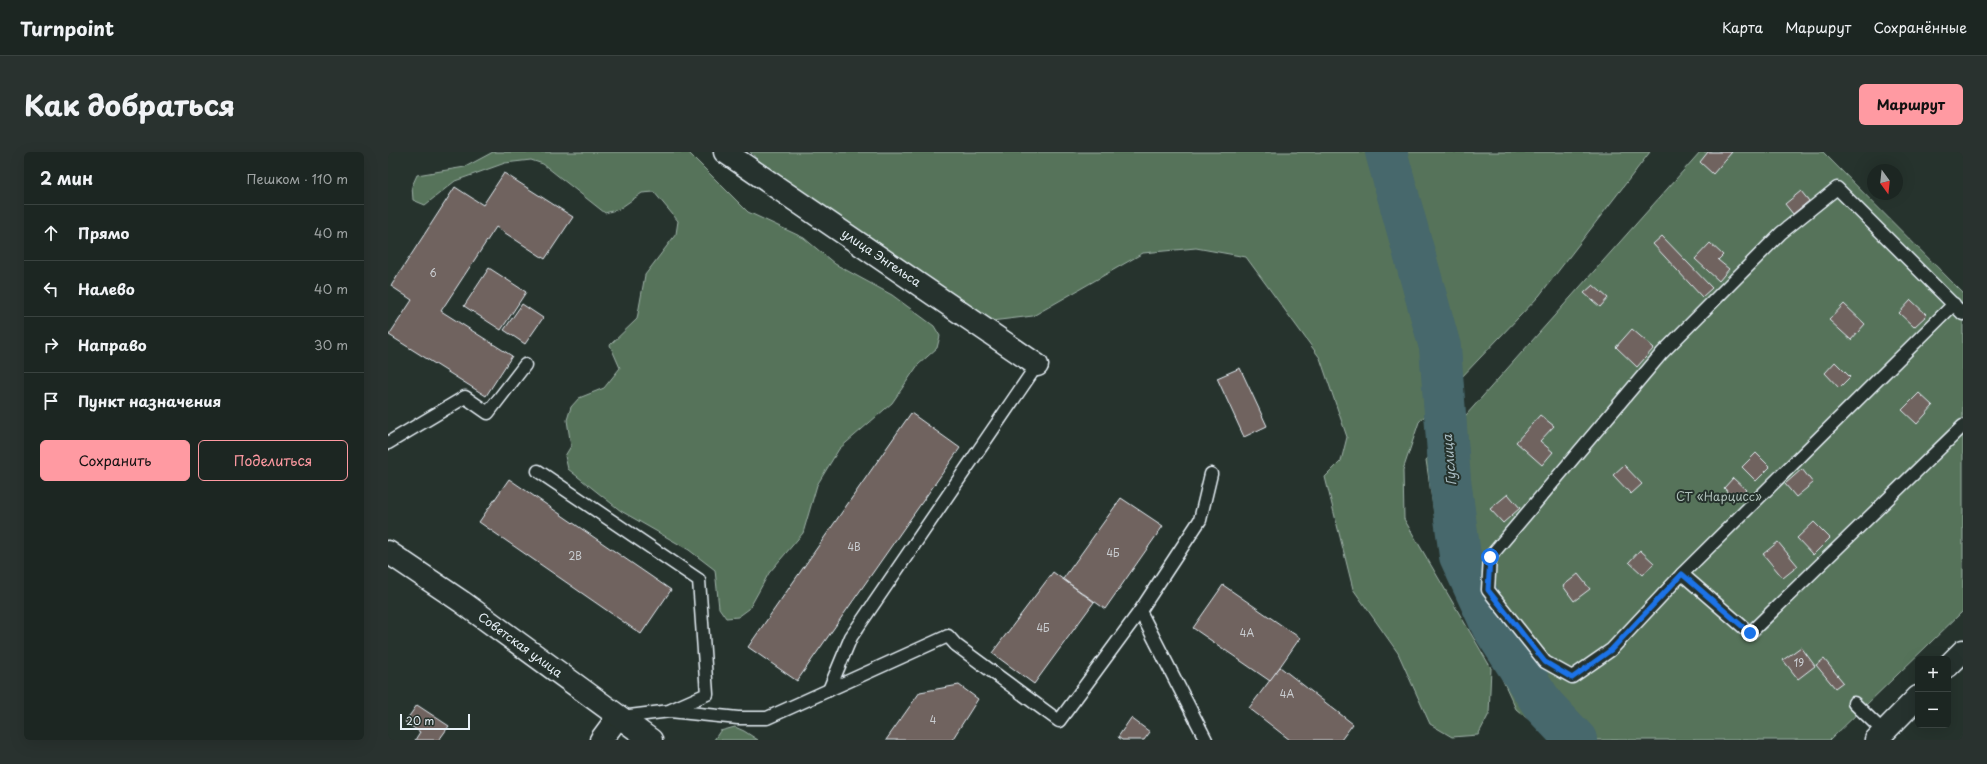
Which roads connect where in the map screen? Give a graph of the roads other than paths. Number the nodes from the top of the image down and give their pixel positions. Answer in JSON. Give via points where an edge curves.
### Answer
{"nodes":[{"id":1,"x":725,"y":152,"type":"edge"},
{"id":2,"x":1954,"y":304,"type":"junction"},
{"id":3,"x":1963,"y":314,"type":"edge"},
{"id":4,"x":525,"y":365,"type":"dead end"},
{"id":5,"x":1037,"y":365,"type":"joint"},
{"id":6,"x":1963,"y":426,"type":"edge"},
{"id":7,"x":388,"y":443,"type":"edge"},
{"id":8,"x":538,"y":471,"type":"dead end"},
{"id":9,"x":1211,"y":474,"type":"dead end"},
{"id":10,"x":388,"y":552,"type":"edge"},
{"id":11,"x":1682,"y":574,"type":"junction"},
{"id":12,"x":1140,"y":611,"type":"junction"},
{"id":13,"x":1963,"y":651,"type":"edge"},
{"id":14,"x":1951,"y":663,"type":"edge"},
{"id":15,"x":829,"y":690,"type":"junction"},
{"id":16,"x":1915,"y":700,"type":"edge"},
{"id":17,"x":1854,"y":703,"type":"dead end"},
{"id":18,"x":670,"y":710,"type":"junction"},
{"id":19,"x":618,"y":717,"type":"junction"},
{"id":20,"x":1880,"y":736,"type":"edge"},
{"id":21,"x":600,"y":740,"type":"edge"},
{"id":22,"x":651,"y":740,"type":"edge"},
{"id":23,"x":1206,"y":740,"type":"edge"}],
"edges":[{"from":1,"to":5,"type":"street","name":"улица Энгельса"},
{"from":2,"to":3,"type":"lane"},
{"from":2,"to":11,"type":"lane"},
{"from":2,"to":11,"type":"lane","via":[[1837,188],[1781,233],[1662,353],[1490,557],[1488,590],[1545,662],[1572,678],[1611,650]]},
{"from":4,"to":7,"type":"lane","via":[[488,413],[465,398]]},
{"from":5,"to":15,"type":"lane","via":[[852,637]]},
{"from":6,"to":11,"type":"lane","via":[[1750,633]]},
{"from":8,"to":18,"type":"lane","via":[[699,580],[707,694]]},
{"from":9,"to":12,"type":"lane","via":[[1200,520]]},
{"from":10,"to":19,"type":"street","name":"Советская улица","via":[[462,602]]},
{"from":12,"to":15,"type":"lane","via":[[1059,721],[956,645],[948,636]]},
{"from":12,"to":23,"type":"lane"},
{"from":13,"to":14,"type":"street"},
{"from":15,"to":18,"type":"lane","via":[[767,718],[738,718]]},
{"from":16,"to":20,"type":"street"},
{"from":17,"to":20,"type":"lane"},
{"from":18,"to":19,"type":"lane"},
{"from":19,"to":21,"type":"street"},
{"from":19,"to":22,"type":"street","name":"Советская улица"}]}
